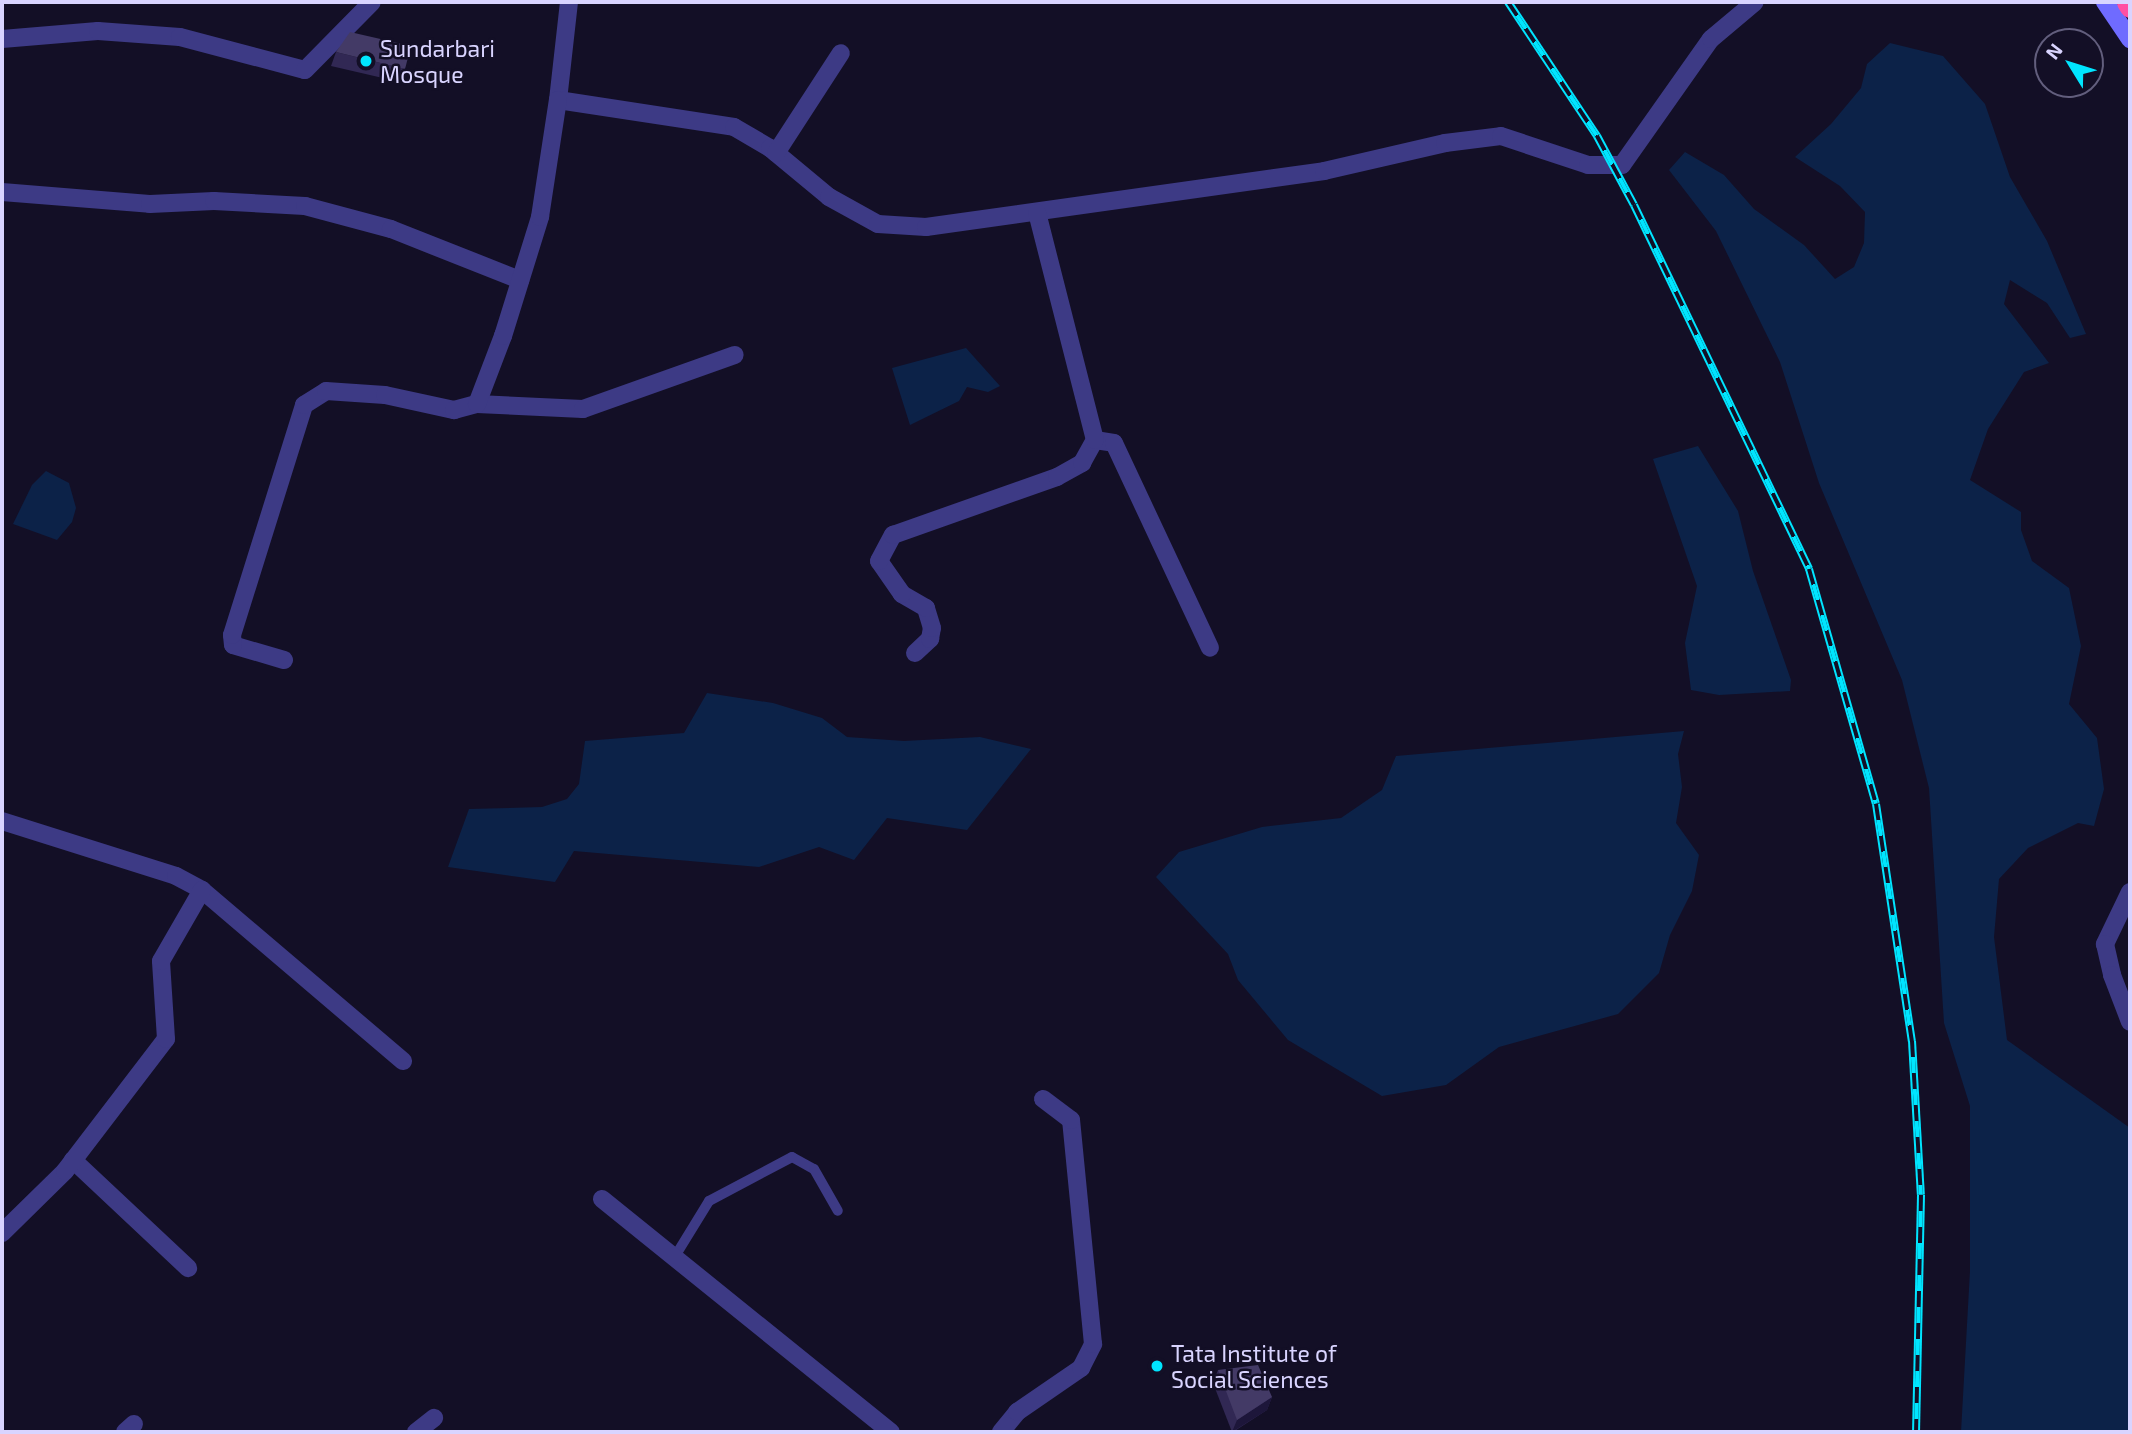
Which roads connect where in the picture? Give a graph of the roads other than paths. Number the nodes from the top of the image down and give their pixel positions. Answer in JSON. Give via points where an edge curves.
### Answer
{"nodes":[{"id":1,"x":372,"y":2,"type":"edge"},
{"id":2,"x":569,"y":2,"type":"edge"},
{"id":3,"x":1755,"y":2,"type":"edge"},
{"id":4,"x":2105,"y":2,"type":"edge"},
{"id":5,"x":2127,"y":2,"type":"edge"},
{"id":6,"x":2130,"y":7,"type":"edge"},
{"id":7,"x":2,"y":39,"type":"edge"},
{"id":8,"x":2130,"y":39,"type":"edge"},
{"id":9,"x":841,"y":53,"type":"dead end"},
{"id":10,"x":558,"y":100,"type":"junction"},
{"id":11,"x":776,"y":153,"type":"junction"},
{"id":12,"x":2,"y":192,"type":"edge"},
{"id":13,"x":1037,"y":213,"type":"junction"},
{"id":14,"x":520,"y":280,"type":"junction"},
{"id":15,"x":735,"y":355,"type":"dead end"},
{"id":16,"x":477,"y":404,"type":"junction"},
{"id":17,"x":1095,"y":440,"type":"junction"},
{"id":18,"x":1209,"y":648,"type":"dead end"},
{"id":19,"x":915,"y":653,"type":"dead end"},
{"id":20,"x":284,"y":660,"type":"dead end"},
{"id":21,"x":2,"y":821,"type":"edge"},
{"id":22,"x":202,"y":890,"type":"junction"},
{"id":23,"x":2130,"y":892,"type":"edge"},
{"id":24,"x":2130,"y":1022,"type":"edge"},
{"id":25,"x":403,"y":1061,"type":"dead end"},
{"id":26,"x":1043,"y":1099,"type":"dead end"},
{"id":27,"x":73,"y":1160,"type":"junction"},
{"id":28,"x":602,"y":1199,"type":"dead end"},
{"id":29,"x":838,"y":1211,"type":"dead end"},
{"id":30,"x":2,"y":1233,"type":"edge"},
{"id":31,"x":674,"y":1258,"type":"junction"},
{"id":32,"x":188,"y":1268,"type":"dead end"},
{"id":33,"x":434,"y":1418,"type":"dead end"},
{"id":34,"x":416,"y":1432,"type":"edge"},
{"id":35,"x":891,"y":1432,"type":"edge"},
{"id":36,"x":1001,"y":1432,"type":"edge"}],
"edges":[{"from":1,"to":7,"type":"street","via":[[304,70],[180,37],[98,31]]},
{"from":2,"to":10,"type":"street"},
{"from":3,"to":13,"type":"street","via":[[1712,39],[1622,165],[1565,160],[1501,136],[1445,143],[1324,171]]},
{"from":4,"to":8,"type":"street"},
{"from":5,"to":6,"type":"highway"},
{"from":9,"to":11,"type":"street"},
{"from":10,"to":11,"type":"street","via":[[734,127]]},
{"from":10,"to":14,"type":"street","via":[[540,217]]},
{"from":11,"to":13,"type":"street","via":[[829,197],[878,224],[926,227]]},
{"from":12,"to":14,"type":"street","via":[[150,204],[214,201],[305,206],[391,229]]},
{"from":13,"to":17,"type":"street"},
{"from":14,"to":16,"type":"street"},
{"from":15,"to":16,"type":"street","via":[[583,410]]},
{"from":16,"to":20,"type":"street","via":[[454,410],[385,395],[326,391],[304,405],[232,635],[233,645]]},
{"from":17,"to":18,"type":"street","via":[[1114,443]]},
{"from":17,"to":19,"type":"street","via":[[1082,463],[1057,477],[893,536],[879,561],[902,594],[926,608],[932,628],[930,639]]},
{"from":21,"to":22,"type":"street","via":[[176,876]]},
{"from":22,"to":25,"type":"street"},
{"from":22,"to":27,"type":"street","via":[[161,961],[166,1039]]},
{"from":23,"to":24,"type":"street","via":[[2105,944]]},
{"from":26,"to":36,"type":"street","via":[[1071,1120],[1093,1344],[1081,1368],[1017,1412]]},
{"from":27,"to":30,"type":"street"},
{"from":27,"to":32,"type":"street"},
{"from":28,"to":31,"type":"street"},
{"from":29,"to":31,"type":"lane","via":[[814,1169],[792,1157],[709,1201]]},
{"from":31,"to":35,"type":"street"},
{"from":33,"to":34,"type":"street"}]}
